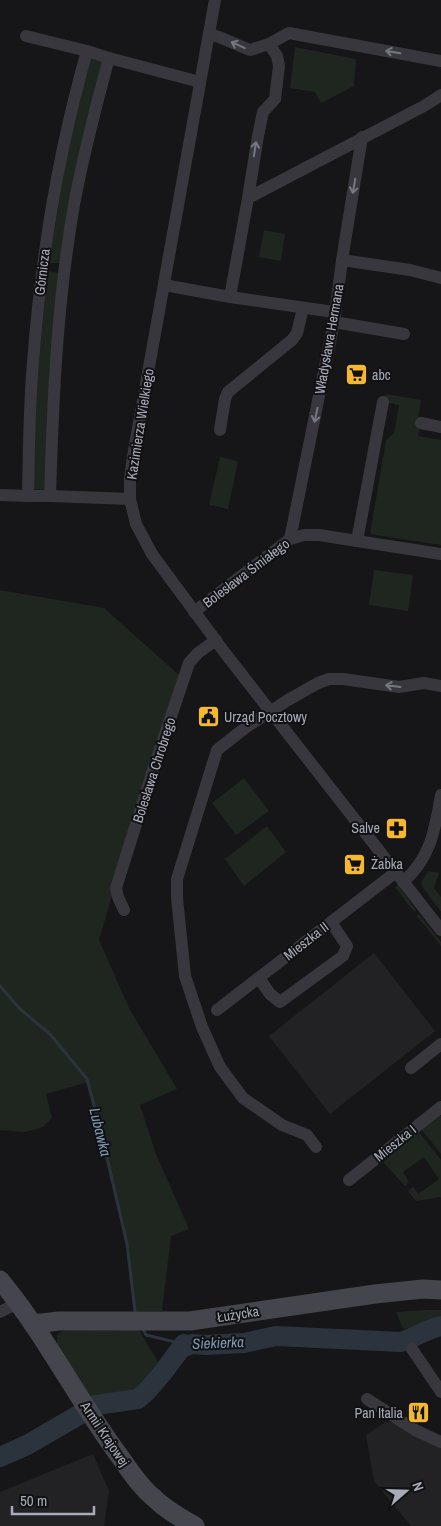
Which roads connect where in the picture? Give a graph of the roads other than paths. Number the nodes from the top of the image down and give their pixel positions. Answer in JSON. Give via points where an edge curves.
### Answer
{"nodes":[{"id":1,"x":215,"y":0,"type":"edge"},
{"id":2,"x":209,"y":34,"type":"junction"},
{"id":3,"x":26,"y":36,"type":"dead end"},
{"id":4,"x":269,"y":44,"type":"junction"},
{"id":5,"x":87,"y":52,"type":"junction"},
{"id":6,"x":109,"y":58,"type":"junction"},
{"id":7,"x":441,"y":61,"type":"edge"},
{"id":8,"x":200,"y":82,"type":"junction"},
{"id":9,"x":441,"y":95,"type":"edge"},
{"id":10,"x":362,"y":138,"type":"junction"},
{"id":11,"x":248,"y":198,"type":"junction"},
{"id":12,"x":342,"y":260,"type":"junction"},
{"id":13,"x":42,"y":267,"type":"junction"},
{"id":14,"x":65,"y":270,"type":"junction"},
{"id":15,"x":441,"y":278,"type":"edge"},
{"id":16,"x":164,"y":285,"type":"junction"},
{"id":17,"x":230,"y":297,"type":"junction"},
{"id":18,"x":303,"y":308,"type":"junction"},
{"id":19,"x":334,"y":317,"type":"junction"},
{"id":20,"x":404,"y":334,"type":"dead end"},
{"id":21,"x":383,"y":402,"type":"dead end"},
{"id":22,"x":421,"y":423,"type":"dead end"},
{"id":23,"x":441,"y":427,"type":"edge"},
{"id":24,"x":220,"y":430,"type":"dead end"},
{"id":25,"x":0,"y":495,"type":"edge"},
{"id":26,"x":28,"y":496,"type":"junction"},
{"id":27,"x":50,"y":496,"type":"junction"},
{"id":28,"x":130,"y":499,"type":"junction"},
{"id":29,"x":290,"y":539,"type":"junction"},
{"id":30,"x":358,"y":541,"type":"junction"},
{"id":31,"x":441,"y":554,"type":"edge"},
{"id":32,"x":194,"y":612,"type":"junction"},
{"id":33,"x":216,"y":640,"type":"junction"},
{"id":34,"x":441,"y":686,"type":"edge"},
{"id":35,"x":270,"y":711,"type":"junction"},
{"id":36,"x":441,"y":795,"type":"edge"},
{"id":37,"x":399,"y":877,"type":"junction"},
{"id":38,"x":124,"y":910,"type":"dead end"},
{"id":39,"x":331,"y":922,"type":"junction"},
{"id":40,"x":441,"y":930,"type":"edge"},
{"id":41,"x":259,"y":978,"type":"junction"},
{"id":42,"x":217,"y":1010,"type":"dead end"},
{"id":43,"x":441,"y":1044,"type":"edge"},
{"id":44,"x":411,"y":1068,"type":"dead end"},
{"id":45,"x":441,"y":1107,"type":"edge"},
{"id":46,"x":316,"y":1147,"type":"dead end"},
{"id":47,"x":349,"y":1180,"type":"dead end"},
{"id":48,"x":0,"y":1280,"type":"edge"},
{"id":49,"x":441,"y":1290,"type":"edge"},
{"id":50,"x":18,"y":1303,"type":"junction"},
{"id":51,"x":0,"y":1312,"type":"edge"},
{"id":52,"x":33,"y":1324,"type":"junction"},
{"id":53,"x":412,"y":1349,"type":"dead end"},
{"id":54,"x":441,"y":1392,"type":"edge"},
{"id":55,"x":367,"y":1399,"type":"dead end"},
{"id":56,"x":441,"y":1442,"type":"edge"},
{"id":57,"x":195,"y":1526,"type":"edge"}],
"edges":[{"from":1,"to":2,"type":"street","name":"Kazimierza Wielkiego"},
{"from":4,"to":2,"type":"street","one_way":true,"via":[[250,50]]},
{"from":2,"to":8,"type":"street","name":"Kazimierza Wielkiego"},
{"from":3,"to":5,"type":"street"},
{"from":7,"to":4,"type":"street","one_way":true,"via":[[289,33]]},
{"from":11,"to":4,"type":"street","one_way":true,"via":[[263,112],[274,99],[276,91],[279,66]]},
{"from":5,"to":6,"type":"street"},
{"from":5,"to":13,"type":"street","name":"Górnicza","via":[[73,105]]},
{"from":6,"to":8,"type":"street"},
{"from":6,"to":14,"type":"street","name":"Górnicza","via":[[78,186]]},
{"from":8,"to":16,"type":"street","name":"Kazimierza Wielkiego"},
{"from":9,"to":10,"type":"street"},
{"from":10,"to":11,"type":"street"},
{"from":10,"to":12,"type":"street","name":"Władysława Hermana","one_way":true},
{"from":11,"to":17,"type":"street"},
{"from":12,"to":15,"type":"street"},
{"from":12,"to":19,"type":"street","name":"Władysława Hermana"},
{"from":13,"to":14,"type":"street"},
{"from":13,"to":26,"type":"street","name":"Górnicza","via":[[33,364]]},
{"from":14,"to":27,"type":"street","name":"Górnicza","via":[[52,407]]},
{"from":16,"to":17,"type":"street"},
{"from":16,"to":28,"type":"street","name":"Kazimierza Wielkiego","via":[[133,456]]},
{"from":17,"to":18,"type":"street"},
{"from":18,"to":19,"type":"street"},
{"from":18,"to":24,"type":"street","via":[[292,340],[228,392]]},
{"from":19,"to":20,"type":"street"},
{"from":19,"to":29,"type":"street","name":"Władysława Hermana","one_way":true},
{"from":21,"to":30,"type":"street"},
{"from":22,"to":23,"type":"street"},
{"from":25,"to":26,"type":"street"},
{"from":26,"to":27,"type":"street"},
{"from":27,"to":28,"type":"street"},
{"from":28,"to":32,"type":"street","name":"Kazimierza Wielkiego","via":[[136,524],[152,554]]},
{"from":29,"to":30,"type":"street","name":"Bolesława Śmiałego","via":[[320,535]]},
{"from":29,"to":32,"type":"street","name":"Bolesława Śmiałego"},
{"from":30,"to":31,"type":"street","name":"Bolesława Śmiałego"},
{"from":32,"to":33,"type":"street","name":"Kazimierza Wielkiego"},
{"from":33,"to":35,"type":"street","name":"Kazimierza Wielkiego"},
{"from":33,"to":38,"type":"street","name":"Bolesława Chrobrego","via":[[189,663],[116,888]]},
{"from":34,"to":35,"type":"street","one_way":true,"via":[[424,683],[399,687],[329,679]]},
{"from":35,"to":37,"type":"street","name":"Kazimierza Wielkiego"},
{"from":35,"to":46,"type":"street","via":[[217,750],[212,764],[177,879],[185,976],[220,1067],[242,1098],[282,1125],[307,1135]]},
{"from":36,"to":37,"type":"street","name":"Mieszka II","via":[[434,831],[422,861],[414,871]]},
{"from":37,"to":39,"type":"street","name":"Mieszka II"},
{"from":37,"to":40,"type":"street","name":"Kazimierza Wielkiego"},
{"from":39,"to":41,"type":"street","name":"Mieszka II"},
{"from":39,"to":41,"type":"street","via":[[347,946],[343,956],[280,1002]]},
{"from":41,"to":42,"type":"street","name":"Mieszka II"},
{"from":43,"to":44,"type":"street"},
{"from":45,"to":47,"type":"street","name":"Mieszka I"},
{"from":48,"to":50,"type":"street","name":"Armii Krajowej"},
{"from":49,"to":52,"type":"street","name":"Łużycka","via":[[375,1294],[190,1321],[59,1321]]},
{"from":50,"to":51,"type":"street"},
{"from":50,"to":52,"type":"street","name":"Armii Krajowej"},
{"from":52,"to":57,"type":"street","name":"Armii Krajowej","via":[[98,1426],[139,1482],[154,1499]]},
{"from":53,"to":54,"type":"street"},
{"from":55,"to":56,"type":"street"}]}
